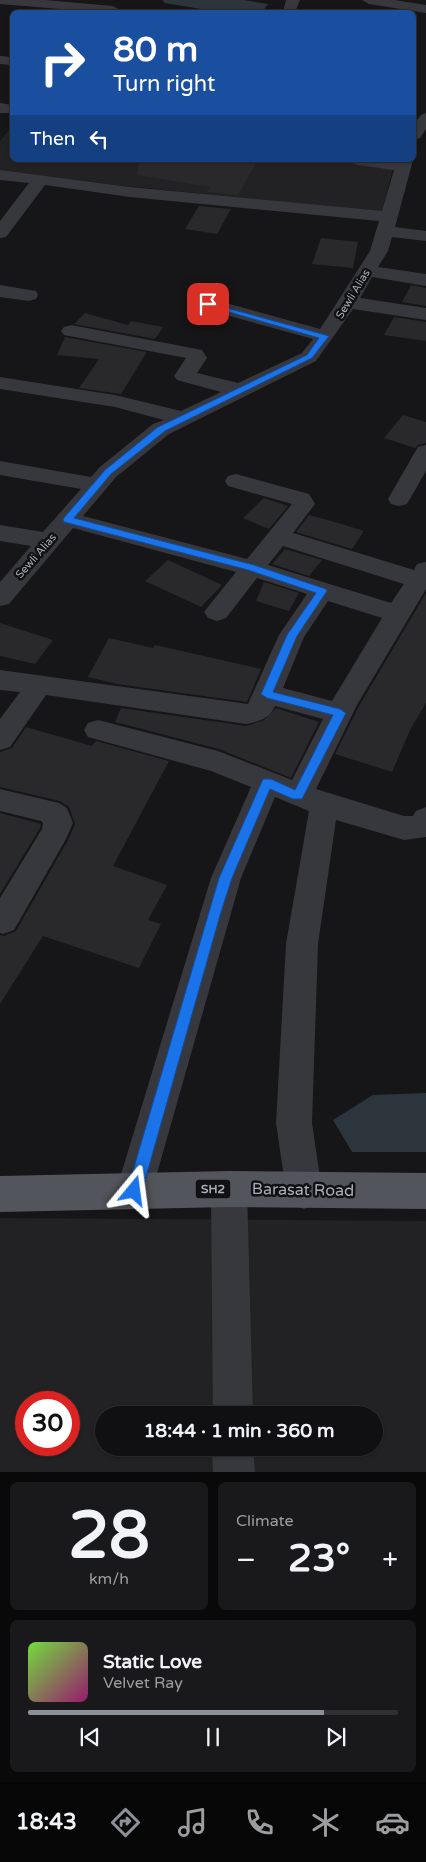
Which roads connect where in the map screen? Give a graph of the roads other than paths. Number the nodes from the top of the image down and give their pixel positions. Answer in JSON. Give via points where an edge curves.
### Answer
{"nodes":[{"id":1,"x":0,"y":0,"type":"edge"},
{"id":2,"x":369,"y":0,"type":"edge"},
{"id":3,"x":115,"y":8,"type":"edge"},
{"id":4,"x":426,"y":9,"type":"edge"},
{"id":5,"x":426,"y":118,"type":"edge"},
{"id":6,"x":416,"y":132,"type":"edge"},
{"id":7,"x":389,"y":162,"type":"edge"},
{"id":8,"x":404,"y":163,"type":"edge"},
{"id":9,"x":0,"y":175,"type":"edge"},
{"id":10,"x":41,"y":179,"type":"junction"},
{"id":11,"x":386,"y":224,"type":"junction"},
{"id":12,"x":0,"y":233,"type":"edge"},
{"id":13,"x":426,"y":236,"type":"edge"},
{"id":14,"x":366,"y":271,"type":"junction"},
{"id":15,"x":426,"y":280,"type":"edge"},
{"id":16,"x":0,"y":291,"type":"edge"},
{"id":17,"x":29,"y":295,"type":"dead end"},
{"id":18,"x":346,"y":302,"type":"junction"},
{"id":19,"x":208,"y":304,"type":"dead end"},
{"id":20,"x":426,"y":314,"type":"edge"},
{"id":21,"x":71,"y":332,"type":"dead end"},
{"id":22,"x":324,"y":336,"type":"junction"},
{"id":23,"x":0,"y":383,"type":"edge"},
{"id":24,"x":240,"y":390,"type":"junction"},
{"id":25,"x":183,"y":418,"type":"junction"},
{"id":26,"x":424,"y":461,"type":"edge"},
{"id":27,"x":0,"y":468,"type":"edge"},
{"id":28,"x":236,"y":481,"type":"dead end"},
{"id":29,"x":97,"y":485,"type":"junction"},
{"id":30,"x":399,"y":499,"type":"dead end"},
{"id":31,"x":68,"y":519,"type":"junction"},
{"id":32,"x":0,"y":533,"type":"edge"},
{"id":33,"x":277,"y":536,"type":"junction"},
{"id":34,"x":49,"y":541,"type":"junction"},
{"id":35,"x":251,"y":568,"type":"junction"},
{"id":36,"x":423,"y":575,"type":"edge"},
{"id":37,"x":322,"y":591,"type":"junction"},
{"id":38,"x":0,"y":598,"type":"edge"},
{"id":39,"x":217,"y":612,"type":"dead end"},
{"id":40,"x":397,"y":614,"type":"junction"},
{"id":41,"x":0,"y":680,"type":"edge"},
{"id":42,"x":39,"y":685,"type":"junction"},
{"id":43,"x":267,"y":694,"type":"junction"},
{"id":44,"x":340,"y":713,"type":"junction"},
{"id":45,"x":98,"y":730,"type":"dead end"},
{"id":46,"x":0,"y":740,"type":"edge"},
{"id":47,"x":267,"y":782,"type":"junction"},
{"id":48,"x":0,"y":800,"type":"edge"},
{"id":49,"x":311,"y":801,"type":"junction"},
{"id":50,"x":426,"y":819,"type":"edge"},
{"id":51,"x":3,"y":921,"type":"dead end"},
{"id":52,"x":229,"y":1189,"type":"junction"},
{"id":53,"x":134,"y":1191,"type":"junction"},
{"id":54,"x":304,"y":1191,"type":"junction"},
{"id":55,"x":426,"y":1191,"type":"edge"},
{"id":56,"x":0,"y":1194,"type":"edge"},
{"id":57,"x":233,"y":1406,"type":"edge"},
{"id":58,"x":233,"y":1456,"type":"edge"},
{"id":59,"x":234,"y":1472,"type":"edge"}],
"edges":[{"from":1,"to":3,"type":"street"},
{"from":2,"to":4,"type":"street"},
{"from":5,"to":6,"type":"street"},
{"from":7,"to":8,"type":"street"},
{"from":8,"to":11,"type":"street","name":"Sewli Alias"},
{"from":9,"to":10,"type":"street"},
{"from":10,"to":11,"type":"street"},
{"from":10,"to":12,"type":"street"},
{"from":11,"to":13,"type":"street"},
{"from":11,"to":14,"type":"street","name":"Sewli Alias","via":[[379,251]]},
{"from":14,"to":15,"type":"street"},
{"from":14,"to":18,"type":"street","name":"Sewli Alias"},
{"from":16,"to":17,"type":"street"},
{"from":18,"to":20,"type":"street"},
{"from":18,"to":22,"type":"street","name":"Sewli Alias"},
{"from":19,"to":22,"type":"street"},
{"from":21,"to":24,"type":"street","via":[[195,354],[196,358],[184,376]]},
{"from":22,"to":24,"type":"street","name":"Sewli Alias","via":[[310,356]]},
{"from":23,"to":25,"type":"street","via":[[115,401]]},
{"from":24,"to":25,"type":"street","name":"Sewli Alias"},
{"from":25,"to":29,"type":"street","name":"Sewli Alias","via":[[162,429],[108,472]]},
{"from":26,"to":30,"type":"street"},
{"from":27,"to":29,"type":"street"},
{"from":28,"to":33,"type":"street","via":[[304,501]]},
{"from":29,"to":31,"type":"street","name":"Sewli Alias"},
{"from":31,"to":34,"type":"street","name":"Sewli Alias"},
{"from":31,"to":35,"type":"street"},
{"from":32,"to":34,"type":"street"},
{"from":33,"to":35,"type":"street"},
{"from":33,"to":36,"type":"street"},
{"from":34,"to":38,"type":"street","name":"Sewli Alias"},
{"from":35,"to":37,"type":"street"},
{"from":35,"to":39,"type":"street"},
{"from":36,"to":40,"type":"street"},
{"from":37,"to":40,"type":"street"},
{"from":37,"to":43,"type":"street","via":[[292,635]]},
{"from":40,"to":44,"type":"street"},
{"from":41,"to":42,"type":"street"},
{"from":42,"to":43,"type":"street","via":[[246,714],[261,708]]},
{"from":42,"to":46,"type":"street"},
{"from":43,"to":44,"type":"street"},
{"from":44,"to":49,"type":"street"},
{"from":45,"to":47,"type":"street","via":[[218,762]]},
{"from":47,"to":49,"type":"street"},
{"from":47,"to":53,"type":"street","via":[[226,878]]},
{"from":48,"to":51,"type":"street","via":[[50,811],[58,823]]},
{"from":49,"to":50,"type":"street","via":[[404,828],[421,826]]},
{"from":49,"to":54,"type":"street","via":[[294,1123]]},
{"from":52,"to":53,"type":"main road","name":"Barasat Road","number":"SH2"},
{"from":52,"to":54,"type":"main road","name":"Barasat Road","number":"SH2"},
{"from":52,"to":57,"type":"street"},
{"from":53,"to":56,"type":"main road","name":"Barasat Road","number":"SH2"},
{"from":54,"to":55,"type":"main road","name":"Barasat Road","number":"SH2"},
{"from":58,"to":59,"type":"street"}]}
